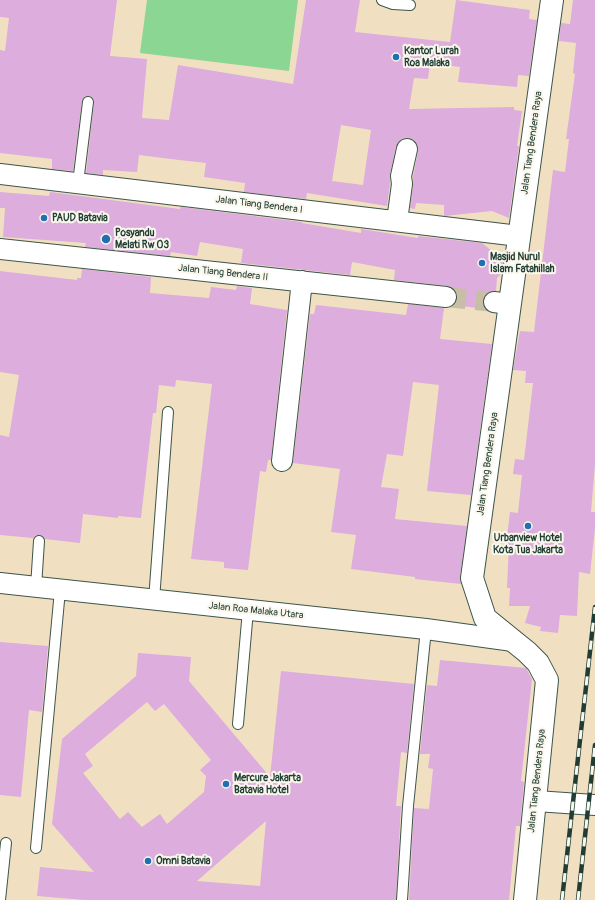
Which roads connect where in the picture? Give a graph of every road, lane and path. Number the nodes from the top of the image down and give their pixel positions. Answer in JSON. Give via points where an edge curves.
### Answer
{"nodes":[{"id":1,"x":382,"y":0,"type":"edge"},
{"id":2,"x":552,"y":0,"type":"edge"},
{"id":3,"x":410,"y":5,"type":"dead end"},
{"id":4,"x":88,"y":102,"type":"dead end"},
{"id":5,"x":407,"y":149,"type":"dead end"},
{"id":6,"x":0,"y":174,"type":"edge"},
{"id":7,"x":78,"y":183,"type":"junction"},
{"id":8,"x":397,"y":221,"type":"junction"},
{"id":9,"x":519,"y":236,"type":"junction"},
{"id":10,"x":0,"y":249,"type":"edge"},
{"id":11,"x":302,"y":281,"type":"junction"},
{"id":12,"x":446,"y":297,"type":"tunnel mouth"},
{"id":13,"x":168,"y":412,"type":"dead end"},
{"id":14,"x":282,"y":461,"type":"dead end"},
{"id":15,"x":39,"y":541,"type":"dead end"},
{"id":16,"x":0,"y":583,"type":"edge"},
{"id":17,"x":36,"y":587,"type":"junction"},
{"id":18,"x":60,"y":590,"type":"junction"},
{"id":19,"x":154,"y":600,"type":"junction"},
{"id":20,"x":248,"y":610,"type":"junction"},
{"id":21,"x":426,"y":629,"type":"junction"},
{"id":22,"x":513,"y":641,"type":"junction"},
{"id":23,"x":238,"y":724,"type":"dead end"},
{"id":24,"x":536,"y":801,"type":"junction"},
{"id":25,"x":595,"y":805,"type":"edge"},
{"id":26,"x":6,"y":843,"type":"dead end"},
{"id":27,"x":36,"y":848,"type":"dead end"},
{"id":28,"x":0,"y":900,"type":"edge"},
{"id":29,"x":402,"y":900,"type":"edge"},
{"id":30,"x":525,"y":900,"type":"edge"}],
"edges":[{"from":1,"to":3,"type":"lane","via":[[392,4]]},
{"from":2,"to":9,"type":"street","name":"Jalan Tiang Bendera Raya"},
{"from":4,"to":7,"type":"lane"},
{"from":5,"to":8,"type":"street","via":[[401,176]]},
{"from":6,"to":7,"type":"street","name":"Jalan Tiang Bendera I"},
{"from":7,"to":8,"type":"street","name":"Jalan Tiang Bendera I"},
{"from":8,"to":9,"type":"street","name":"Jalan Tiang Bendera I"},
{"from":9,"to":22,"type":"street","name":"Jalan Tiang Bendera Raya","via":[[502,303],[472,578],[485,618]]},
{"from":10,"to":11,"type":"street","name":"Jalan Tiang Bendera II"},
{"from":11,"to":12,"type":"street","name":"Jalan Tiang Bendera II"},
{"from":11,"to":14,"type":"street"},
{"from":13,"to":19,"type":"lane"},
{"from":15,"to":17,"type":"lane"},
{"from":16,"to":17,"type":"street","name":"Jalan Roa Malaka Utara"},
{"from":17,"to":18,"type":"street","name":"Jalan Roa Malaka Utara"},
{"from":18,"to":19,"type":"street","name":"Jalan Roa Malaka Utara"},
{"from":18,"to":27,"type":"lane"},
{"from":19,"to":20,"type":"street","name":"Jalan Roa Malaka Utara"},
{"from":20,"to":21,"type":"street","name":"Jalan Roa Malaka Utara"},
{"from":20,"to":23,"type":"lane"},
{"from":21,"to":22,"type":"street","name":"Jalan Roa Malaka Utara"},
{"from":21,"to":29,"type":"lane","via":[[408,806]]},
{"from":22,"to":24,"type":"street","name":"Jalan Tiang Bendera Raya","via":[[538,663],[547,680]]},
{"from":24,"to":25,"type":"street"},
{"from":24,"to":30,"type":"street","name":"Jalan Tiang Bendera Raya"},
{"from":26,"to":28,"type":"lane"}]}
